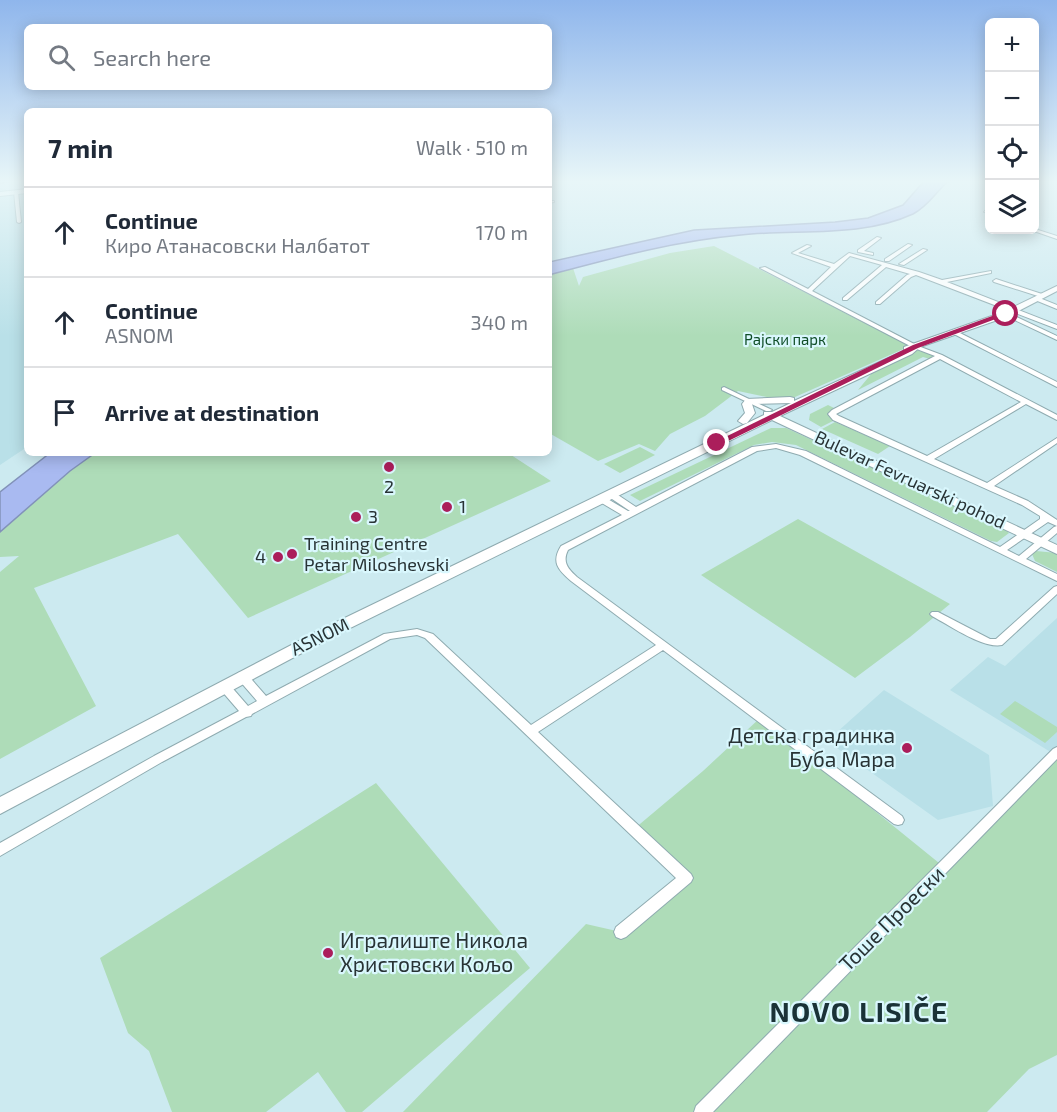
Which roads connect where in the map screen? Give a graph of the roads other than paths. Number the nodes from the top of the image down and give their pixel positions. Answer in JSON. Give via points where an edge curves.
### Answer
{"nodes":[{"id":1,"x":1039,"y":232,"type":"edge"},
{"id":2,"x":879,"y":238,"type":"dead end"},
{"id":3,"x":1057,"y":238,"type":"edge"},
{"id":4,"x":910,"y":245,"type":"dead end"},
{"id":5,"x":809,"y":246,"type":"dead end"},
{"id":6,"x":925,"y":250,"type":"dead end"},
{"id":7,"x":886,"y":262,"type":"junction"},
{"id":8,"x":835,"y":266,"type":"junction"},
{"id":9,"x":901,"y":266,"type":"junction"},
{"id":10,"x":763,"y":268,"type":"dead end"},
{"id":11,"x":989,"y":272,"type":"dead end"},
{"id":12,"x":917,"y":273,"type":"junction"},
{"id":13,"x":996,"y":281,"type":"dead end"},
{"id":14,"x":941,"y":282,"type":"junction"},
{"id":15,"x":1055,"y":290,"type":"edge"},
{"id":16,"x":808,"y":292,"type":"junction"},
{"id":17,"x":845,"y":298,"type":"dead end"},
{"id":18,"x":1040,"y":298,"type":"junction"},
{"id":19,"x":878,"y":303,"type":"dead end"},
{"id":20,"x":1057,"y":307,"type":"edge"},
{"id":21,"x":1015,"y":309,"type":"junction"},
{"id":22,"x":1006,"y":314,"type":"junction"},
{"id":23,"x":1057,"y":327,"type":"edge"},
{"id":24,"x":954,"y":332,"type":"junction"},
{"id":25,"x":1057,"y":338,"type":"edge"},
{"id":26,"x":916,"y":347,"type":"junction"},
{"id":27,"x":940,"y":356,"type":"junction"},
{"id":28,"x":1057,"y":385,"type":"edge"},
{"id":29,"x":795,"y":401,"type":"junction"},
{"id":30,"x":1026,"y":402,"type":"junction"},
{"id":31,"x":748,"y":403,"type":"junction"},
{"id":32,"x":770,"y":413,"type":"junction"},
{"id":33,"x":1057,"y":418,"type":"edge"},
{"id":34,"x":743,"y":425,"type":"junction"},
{"id":35,"x":793,"y":425,"type":"junction"},
{"id":36,"x":809,"y":429,"type":"junction"},
{"id":37,"x":1057,"y":440,"type":"edge"},
{"id":38,"x":928,"y":459,"type":"junction"},
{"id":39,"x":988,"y":486,"type":"junction"},
{"id":40,"x":608,"y":497,"type":"junction"},
{"id":41,"x":632,"y":513,"type":"junction"},
{"id":42,"x":1043,"y":514,"type":"junction"},
{"id":43,"x":1057,"y":524,"type":"edge"},
{"id":44,"x":1057,"y":529,"type":"edge"},
{"id":45,"x":1027,"y":533,"type":"junction"},
{"id":46,"x":1048,"y":542,"type":"edge"},
{"id":47,"x":1001,"y":550,"type":"junction"},
{"id":48,"x":1057,"y":550,"type":"edge"},
{"id":49,"x":1020,"y":560,"type":"junction"},
{"id":50,"x":1057,"y":578,"type":"edge"},
{"id":51,"x":1057,"y":589,"type":"edge"},
{"id":52,"x":935,"y":614,"type":"dead end"},
{"id":53,"x":662,"y":646,"type":"junction"},
{"id":54,"x":242,"y":676,"type":"junction"},
{"id":55,"x":224,"y":686,"type":"junction"},
{"id":56,"x":265,"y":703,"type":"junction"},
{"id":57,"x":247,"y":712,"type":"junction"},
{"id":58,"x":530,"y":731,"type":"junction"},
{"id":59,"x":1057,"y":752,"type":"edge"},
{"id":60,"x":0,"y":806,"type":"edge"},
{"id":61,"x":898,"y":820,"type":"dead end"},
{"id":62,"x":0,"y":850,"type":"edge"},
{"id":63,"x":621,"y":932,"type":"dead end"},
{"id":64,"x":702,"y":1112,"type":"edge"}],
"edges":[{"from":1,"to":3,"type":"street"},
{"from":2,"to":7,"type":"street","via":[[860,251]]},
{"from":4,"to":7,"type":"street"},
{"from":5,"to":8,"type":"street","via":[[794,253]]},
{"from":6,"to":9,"type":"street"},
{"from":7,"to":8,"type":"street","via":[[849,254]]},
{"from":7,"to":9,"type":"street"},
{"from":7,"to":17,"type":"street"},
{"from":8,"to":16,"type":"street"},
{"from":9,"to":12,"type":"street"},
{"from":10,"to":16,"type":"street"},
{"from":11,"to":14,"type":"street"},
{"from":12,"to":14,"type":"street"},
{"from":12,"to":19,"type":"street"},
{"from":13,"to":18,"type":"street"},
{"from":14,"to":21,"type":"street"},
{"from":15,"to":18,"type":"street","name":"ASNOM"},
{"from":16,"to":26,"type":"street"},
{"from":18,"to":20,"type":"street"},
{"from":18,"to":21,"type":"street","name":"ASNOM"},
{"from":21,"to":22,"type":"street","name":"ASNOM"},
{"from":21,"to":23,"type":"street"},
{"from":22,"to":24,"type":"street","name":"ASNOM"},
{"from":22,"to":25,"type":"street"},
{"from":24,"to":26,"type":"street","name":"ASNOM"},
{"from":24,"to":28,"type":"street"},
{"from":26,"to":27,"type":"street"},
{"from":26,"to":29,"type":"street","name":"ASNOM"},
{"from":27,"to":30,"type":"street"},
{"from":27,"to":38,"type":"street","via":[[832,414]]},
{"from":29,"to":31,"type":"street"},
{"from":29,"to":32,"type":"street","name":"ASNOM"},
{"from":29,"to":36,"type":"street","via":[[800,421]]},
{"from":30,"to":33,"type":"street"},
{"from":30,"to":38,"type":"street"},
{"from":31,"to":32,"type":"street"},
{"from":31,"to":34,"type":"street","via":[[750,413]]},
{"from":32,"to":34,"type":"street","name":"ASNOM"},
{"from":32,"to":35,"type":"street","name":"Bulevar Fevruarski pohod"},
{"from":32,"to":36,"type":"street","name":"Bulevar Fevruarski pohod"},
{"from":34,"to":35,"type":"street"},
{"from":34,"to":40,"type":"street","name":"ASNOM"},
{"from":35,"to":45,"type":"street","name":"Bulevar Fevruarski pohod"},
{"from":36,"to":45,"type":"street","name":"Bulevar Fevruarski pohod"},
{"from":37,"to":39,"type":"street"},
{"from":38,"to":39,"type":"street"},
{"from":39,"to":42,"type":"street"},
{"from":40,"to":41,"type":"street"},
{"from":40,"to":54,"type":"street","name":"ASNOM"},
{"from":41,"to":47,"type":"street","via":[[755,449],[776,446],[803,453]]},
{"from":41,"to":53,"type":"street","via":[[564,549],[559,562],[574,579]]},
{"from":42,"to":43,"type":"street"},
{"from":42,"to":45,"type":"street","via":[[1045,520]]},
{"from":44,"to":46,"type":"street"},
{"from":45,"to":46,"type":"street","name":"Bulevar Fevruarski pohod"},
{"from":45,"to":47,"type":"street"},
{"from":46,"to":48,"type":"street","name":"Bulevar Fevruarski pohod"},
{"from":46,"to":49,"type":"street"},
{"from":47,"to":49,"type":"street"},
{"from":49,"to":50,"type":"street"},
{"from":51,"to":52,"type":"street","via":[[998,643],[988,642]]},
{"from":53,"to":58,"type":"street"},
{"from":53,"to":61,"type":"street"},
{"from":54,"to":55,"type":"street","name":"ASNOM"},
{"from":54,"to":56,"type":"street"},
{"from":55,"to":57,"type":"street"},
{"from":55,"to":60,"type":"street","name":"ASNOM"},
{"from":56,"to":57,"type":"street"},
{"from":56,"to":58,"type":"street","via":[[388,636],[417,632],[429,636]]},
{"from":57,"to":62,"type":"street"},
{"from":58,"to":63,"type":"street","via":[[686,878]]},
{"from":59,"to":64,"type":"street","name":"Тоше Проески"}]}
